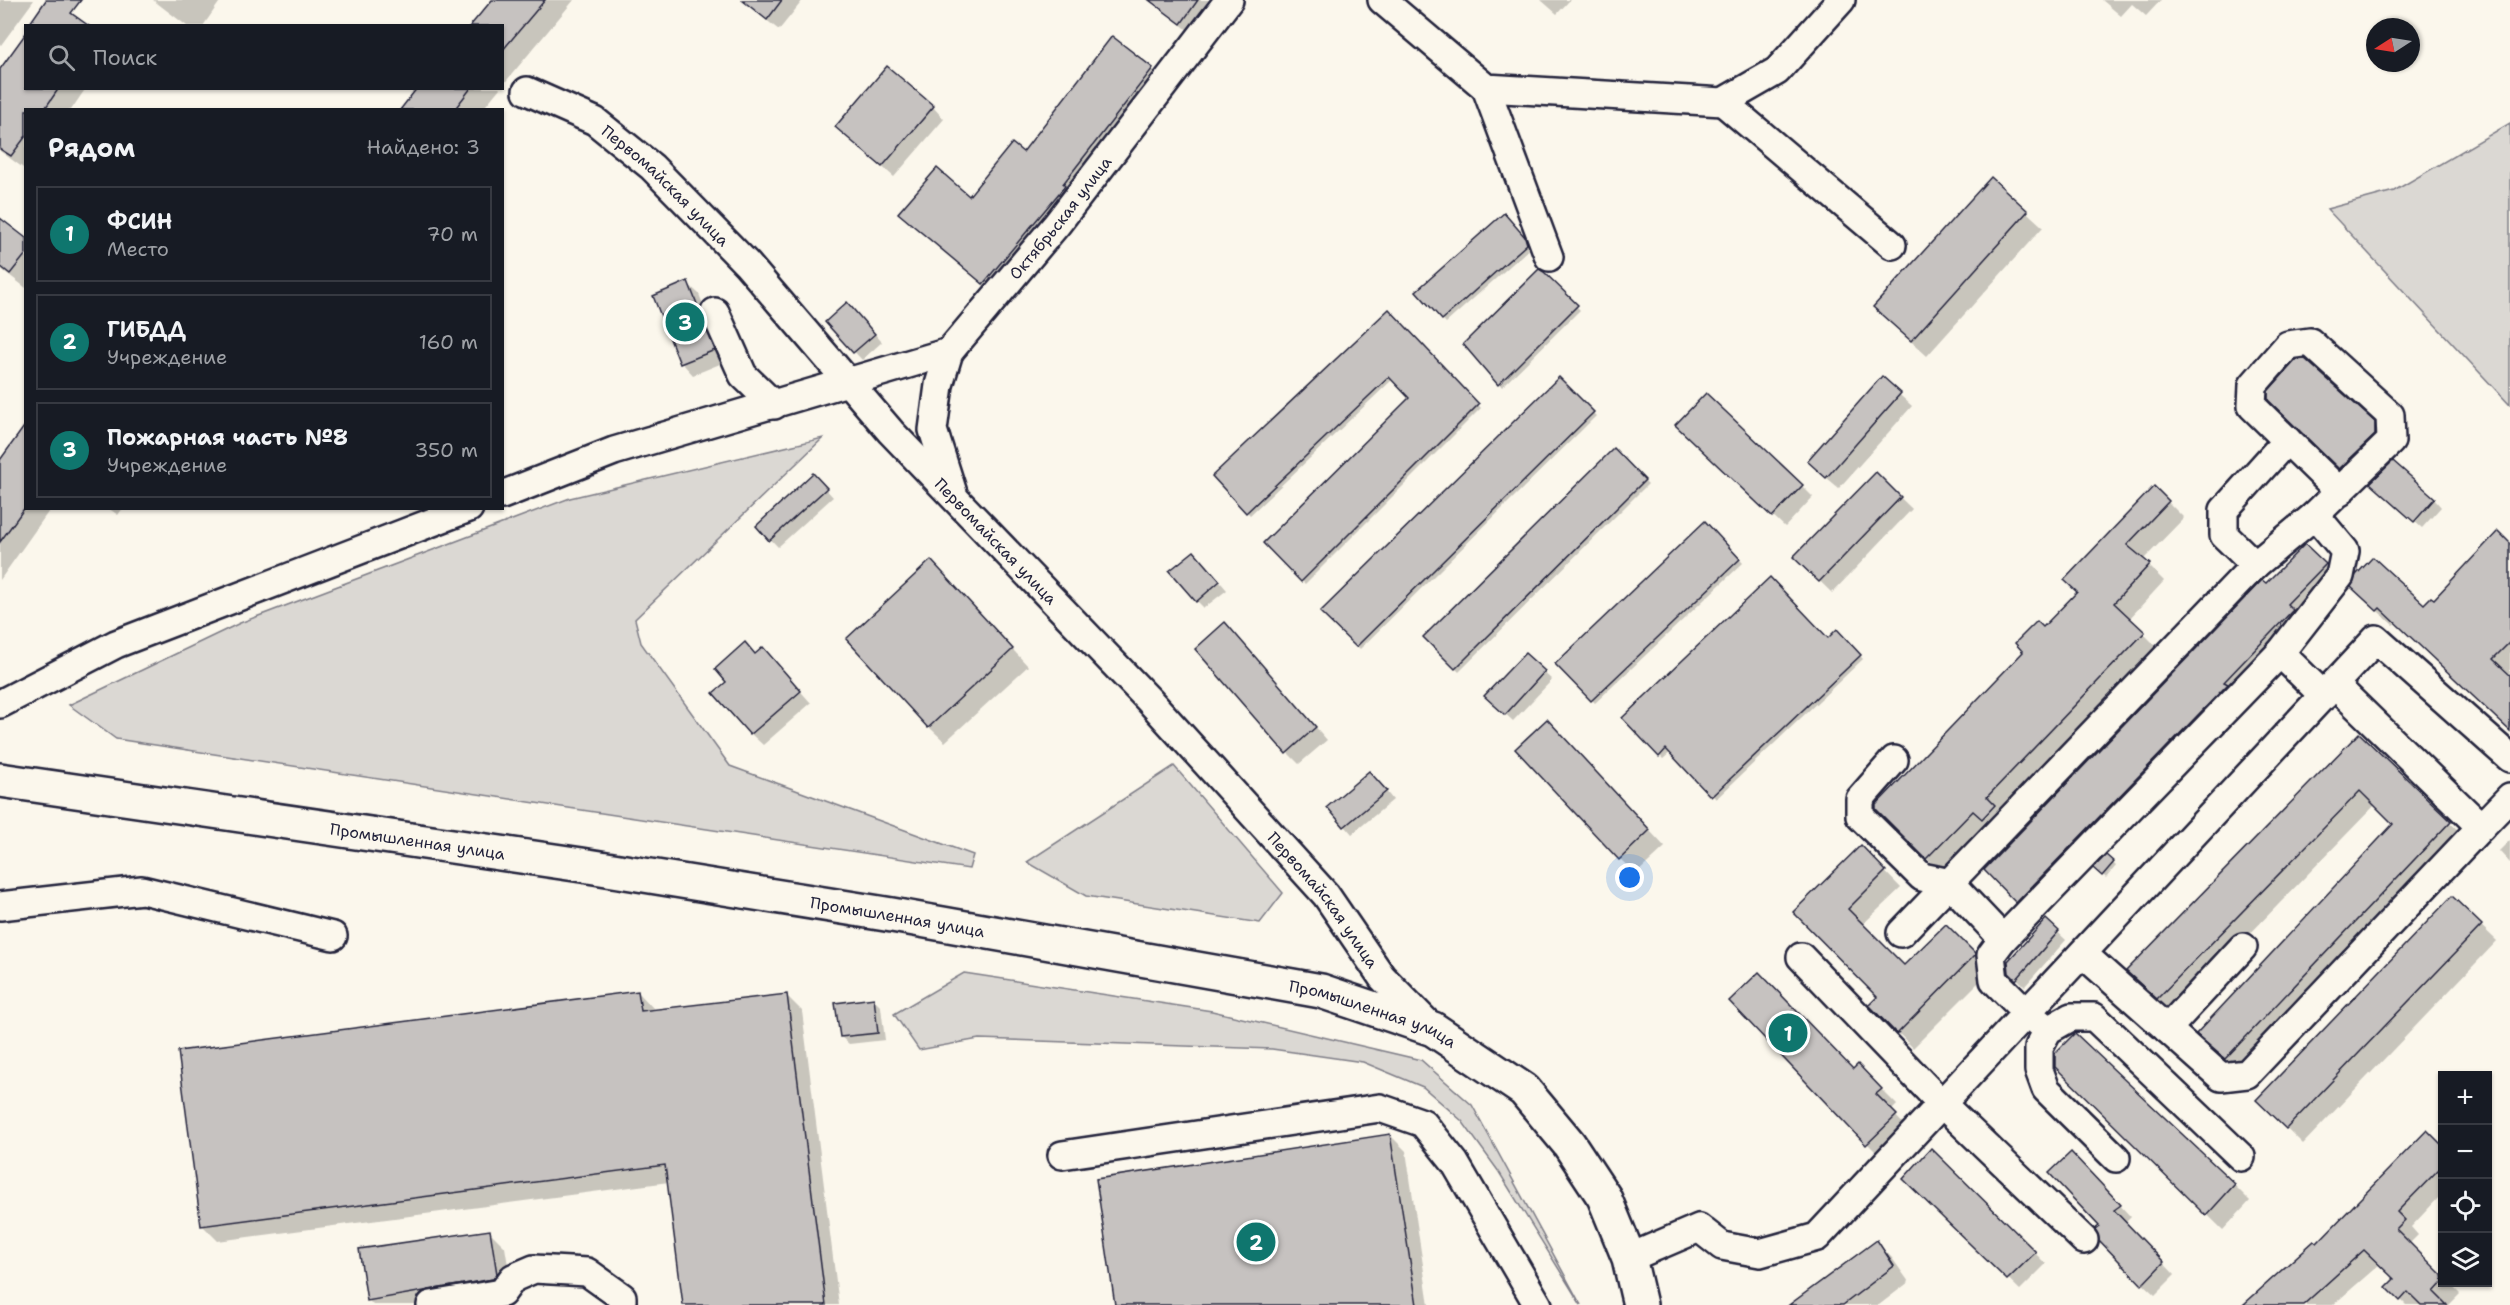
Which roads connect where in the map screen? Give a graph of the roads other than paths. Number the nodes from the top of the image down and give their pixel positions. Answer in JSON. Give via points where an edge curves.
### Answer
{"nodes":[{"id":1,"x":1229,"y":0,"type":"edge"},
{"id":2,"x":1382,"y":0,"type":"edge"},
{"id":3,"x":1841,"y":0,"type":"edge"},
{"id":4,"x":1486,"y":88,"type":"junction"},
{"id":5,"x":527,"y":91,"type":"dead end"},
{"id":6,"x":1723,"y":102,"type":"junction"},
{"id":7,"x":1892,"y":245,"type":"dead end"},
{"id":8,"x":1549,"y":257,"type":"dead end"},
{"id":9,"x":715,"y":312,"type":"dead end"},
{"id":10,"x":949,"y":352,"type":"junction"},
{"id":11,"x":850,"y":381,"type":"junction"},
{"id":12,"x":774,"y":405,"type":"junction"},
{"id":13,"x":2288,"y":440,"type":"junction"},
{"id":14,"x":2340,"y":492,"type":"junction"},
{"id":15,"x":504,"y":494,"type":"edge"},
{"id":16,"x":955,"y":498,"type":"junction"},
{"id":17,"x":464,"y":510,"type":"edge"},
{"id":18,"x":2315,"y":515,"type":"junction"},
{"id":19,"x":2255,"y":565,"type":"junction"},
{"id":20,"x":2280,"y":653,"type":"junction"},
{"id":21,"x":2329,"y":690,"type":"junction"},
{"id":22,"x":0,"y":704,"type":"edge"},
{"id":23,"x":2510,"y":758,"type":"edge"},
{"id":24,"x":1894,"y":760,"type":"dead end"},
{"id":25,"x":0,"y":780,"type":"edge"},
{"id":26,"x":2510,"y":797,"type":"edge"},
{"id":27,"x":2481,"y":827,"type":"junction"},
{"id":28,"x":1950,"y":883,"type":"junction"},
{"id":29,"x":0,"y":906,"type":"edge"},
{"id":30,"x":1901,"y":933,"type":"dead end"},
{"id":31,"x":333,"y":936,"type":"dead end"},
{"id":32,"x":2002,"y":939,"type":"junction"},
{"id":33,"x":2243,"y":947,"type":"dead end"},
{"id":34,"x":2083,"y":954,"type":"junction"},
{"id":35,"x":1801,"y":957,"type":"dead end"},
{"id":36,"x":2026,"y":1012,"type":"junction"},
{"id":37,"x":1433,"y":1029,"type":"junction"},
{"id":38,"x":2167,"y":1029,"type":"junction"},
{"id":39,"x":2048,"y":1030,"type":"junction"},
{"id":40,"x":1942,"y":1104,"type":"junction"},
{"id":41,"x":1062,"y":1155,"type":"dead end"},
{"id":42,"x":2241,"y":1157,"type":"dead end"},
{"id":43,"x":2116,"y":1158,"type":"dead end"},
{"id":44,"x":2084,"y":1240,"type":"dead end"},
{"id":45,"x":1629,"y":1258,"type":"junction"},
{"id":46,"x":431,"y":1305,"type":"edge"},
{"id":47,"x":622,"y":1305,"type":"edge"},
{"id":48,"x":1538,"y":1305,"type":"edge"},
{"id":49,"x":1640,"y":1305,"type":"edge"}],
"edges":[{"from":1,"to":10,"type":"street","name":"Октябрьская улица","via":[[1057,224]]},
{"from":2,"to":4,"type":"street"},
{"from":3,"to":6,"type":"street","via":[[1778,71]]},
{"from":4,"to":6,"type":"street"},
{"from":4,"to":8,"type":"street"},
{"from":5,"to":11,"type":"street","name":"Первомайская улица","via":[[595,121],[652,167],[747,264]]},
{"from":6,"to":7,"type":"street"},
{"from":9,"to":12,"type":"street","via":[[743,375]]},
{"from":10,"to":11,"type":"street"},
{"from":10,"to":16,"type":"street","via":[[939,385],[933,430]]},
{"from":11,"to":12,"type":"street"},
{"from":11,"to":16,"type":"street","name":"Первомайская улица","via":[[891,432]]},
{"from":12,"to":15,"type":"street","via":[[614,451]]},
{"from":13,"to":14,"type":"street"},
{"from":13,"to":14,"type":"street","via":[[2252,406],[2253,385],[2288,345],[2310,342],[2390,415],[2391,441]]},
{"from":13,"to":19,"type":"street","via":[[2224,510],[2224,536]]},
{"from":14,"to":18,"type":"street"},
{"from":16,"to":37,"type":"street","name":"Первомайская улица","via":[[1149,700],[1326,895],[1382,976]]},
{"from":17,"to":22,"type":"street","via":[[116,644]]},
{"from":18,"to":19,"type":"street"},
{"from":18,"to":20,"type":"street","via":[[2345,551],[2340,576]]},
{"from":19,"to":28,"type":"street"},
{"from":20,"to":21,"type":"street"},
{"from":20,"to":32,"type":"street"},
{"from":21,"to":23,"type":"street","via":[[2376,639]]},
{"from":21,"to":27,"type":"street"},
{"from":21,"to":34,"type":"street"},
{"from":24,"to":28,"type":"street","via":[[1860,799],[1860,816],[1922,877]]},
{"from":25,"to":37,"type":"main road","name":"Промышленная улица","via":[[605,869],[1137,957],[1321,991]]},
{"from":26,"to":27,"type":"street"},
{"from":27,"to":38,"type":"street","via":[[2247,1074],[2221,1077]]},
{"from":28,"to":30,"type":"street"},
{"from":28,"to":32,"type":"street"},
{"from":29,"to":31,"type":"street","via":[[142,890]]},
{"from":32,"to":36,"type":"street","via":[[1991,955],[1994,980]]},
{"from":33,"to":38,"type":"street"},
{"from":34,"to":36,"type":"street"},
{"from":34,"to":38,"type":"street"},
{"from":35,"to":40,"type":"street"},
{"from":36,"to":39,"type":"street"},
{"from":36,"to":40,"type":"street"},
{"from":37,"to":45,"type":"main road","name":"Промышленная улица","via":[[1524,1090],[1569,1144],[1604,1197]]},
{"from":39,"to":42,"type":"street","via":[[2072,1017],[2094,1017]]},
{"from":39,"to":43,"type":"street","via":[[2039,1047],[2039,1070],[2046,1089]]},
{"from":40,"to":44,"type":"street"},
{"from":40,"to":45,"type":"street","via":[[1816,1238],[1760,1253],[1722,1246],[1699,1228]]},
{"from":41,"to":48,"type":"street","via":[[1380,1108],[1423,1122],[1455,1163]]},
{"from":45,"to":49,"type":"main road","name":"Промышленная улица"},
{"from":46,"to":47,"type":"street","via":[[502,1293],[513,1278],[534,1269],[587,1272],[622,1297]]}]}
